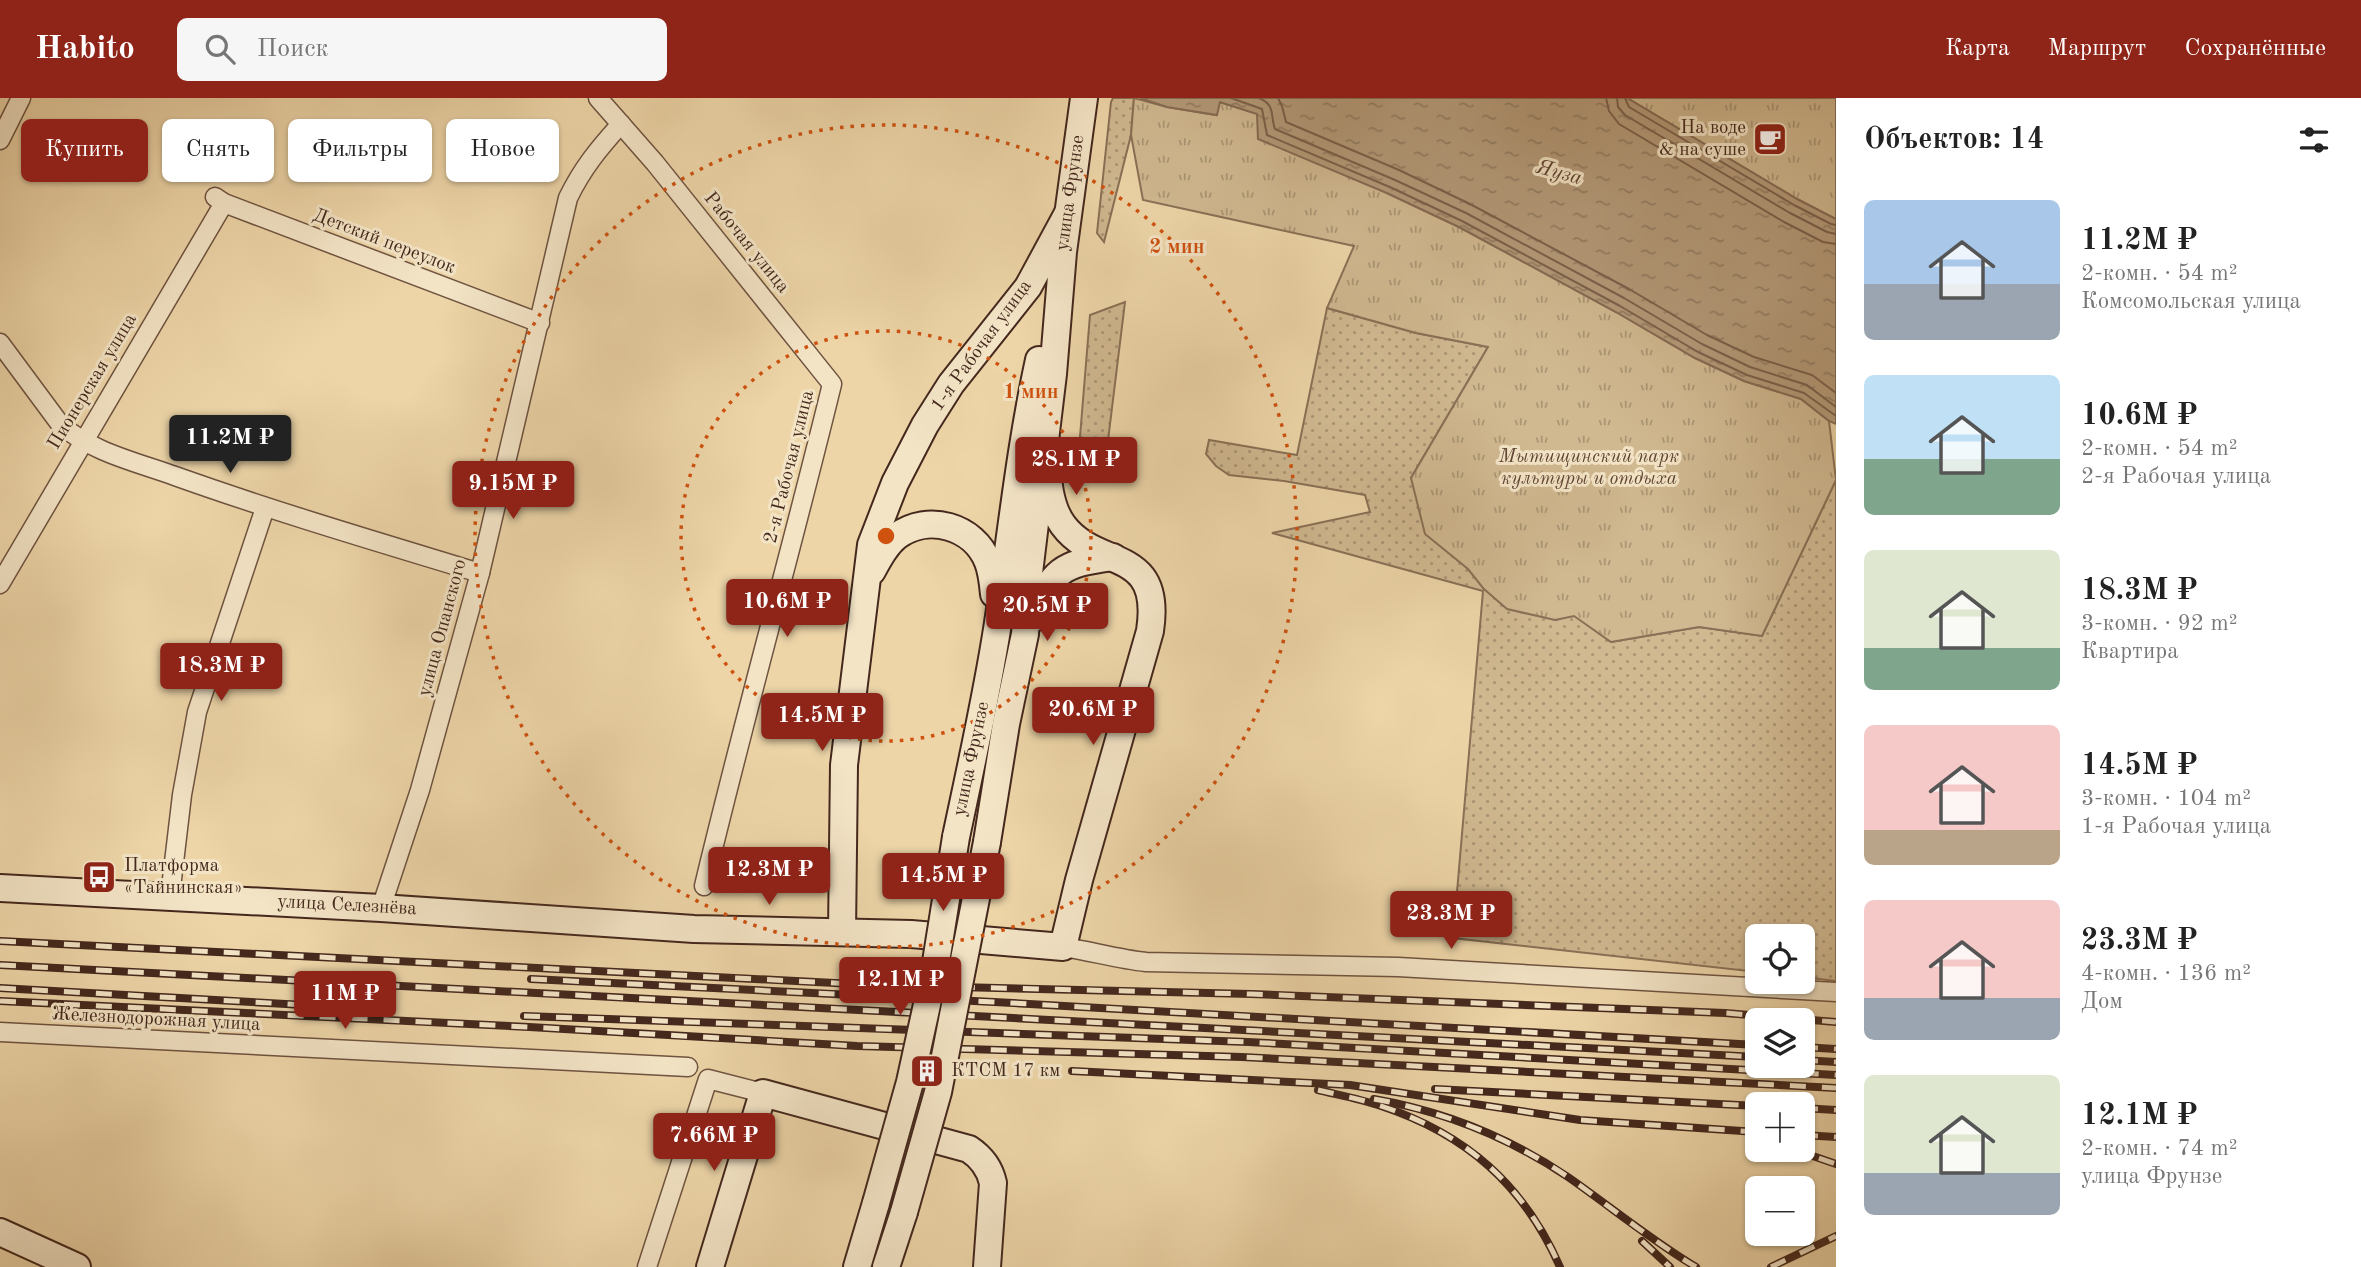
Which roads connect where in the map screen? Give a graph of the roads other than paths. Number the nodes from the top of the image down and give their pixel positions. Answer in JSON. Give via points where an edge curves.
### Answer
{"nodes":[{"id":1,"x":21,"y":98,"type":"edge"},
{"id":2,"x":598,"y":98,"type":"edge"},
{"id":3,"x":1084,"y":98,"type":"edge"},
{"id":4,"x":621,"y":124,"type":"junction"},
{"id":5,"x":0,"y":140,"type":"edge"},
{"id":6,"x":220,"y":200,"type":"joint"},
{"id":7,"x":1067,"y":215,"type":"junction"},
{"id":8,"x":1059,"y":288,"type":"junction"},
{"id":9,"x":540,"y":323,"type":"junction"},
{"id":10,"x":0,"y":343,"type":"edge"},
{"id":11,"x":832,"y":384,"type":"joint"},
{"id":12,"x":1045,"y":435,"type":"junction"},
{"id":13,"x":83,"y":441,"type":"junction"},
{"id":14,"x":265,"y":508,"type":"junction"},
{"id":15,"x":1115,"y":557,"type":"junction"},
{"id":16,"x":480,"y":573,"type":"junction"},
{"id":17,"x":868,"y":579,"type":"junction"},
{"id":18,"x":0,"y":584,"type":"edge"},
{"id":19,"x":997,"y":626,"type":"junction"},
{"id":20,"x":1025,"y":634,"type":"junction"},
{"id":21,"x":704,"y":886,"type":"dead end"},
{"id":22,"x":0,"y":888,"type":"edge"},
{"id":23,"x":170,"y":896,"type":"junction"},
{"id":24,"x":382,"y":908,"type":"junction"},
{"id":25,"x":842,"y":932,"type":"junction"},
{"id":26,"x":1063,"y":947,"type":"junction"},
{"id":27,"x":1836,"y":992,"type":"edge"},
{"id":28,"x":0,"y":1032,"type":"edge"},
{"id":29,"x":688,"y":1067,"type":"dead end"},
{"id":30,"x":764,"y":1093,"type":"junction"},
{"id":31,"x":0,"y":1232,"type":"edge"},
{"id":32,"x":77,"y":1267,"type":"edge"},
{"id":33,"x":647,"y":1267,"type":"edge"},
{"id":34,"x":710,"y":1267,"type":"edge"},
{"id":35,"x":857,"y":1267,"type":"edge"},
{"id":36,"x":886,"y":1267,"type":"edge"},
{"id":37,"x":987,"y":1267,"type":"edge"}],
"edges":[{"from":1,"to":5,"type":"street"},
{"from":2,"to":4,"type":"street","name":"Рабочая улица"},
{"from":3,"to":7,"type":"main road","name":"улица Фрунзе"},
{"from":4,"to":9,"type":"street","name":"улица Опанского","via":[[579,175],[568,198]]},
{"from":4,"to":11,"type":"street","name":"Рабочая улица"},
{"from":6,"to":9,"type":"street","name":"Детский переулок"},
{"from":6,"to":13,"type":"street","name":"Пионерская улица"},
{"from":7,"to":8,"type":"main road","name":"улица Фрунзе"},
{"from":7,"to":17,"type":"main road","name":"1-я Рабочая улица","via":[[1028,287],[951,384],[925,425],[895,483],[871,545]]},
{"from":8,"to":12,"type":"main road","name":"улица Фрунзе"},
{"from":8,"to":19,"type":"main road","name":"улица Фрунзе","via":[[1028,411]]},
{"from":9,"to":16,"type":"street","name":"улица Опанского"},
{"from":10,"to":13,"type":"street","via":[[60,424]]},
{"from":11,"to":21,"type":"street","name":"2-я Рабочая улица"},
{"from":12,"to":15,"type":"main road","via":[[1050,495],[1062,524],[1079,540]]},
{"from":12,"to":20,"type":"main road","name":"улица Фрунзе"},
{"from":13,"to":14,"type":"street"},
{"from":13,"to":18,"type":"street","name":"Пионерская улица"},
{"from":14,"to":16,"type":"street"},
{"from":14,"to":23,"type":"street","via":[[197,712],[181,796]]},
{"from":15,"to":20,"type":"main road","via":[[1082,561],[1060,571],[1045,590]]},
{"from":15,"to":26,"type":"main road","via":[[1143,578],[1153,613]]},
{"from":16,"to":24,"type":"street","name":"улица Опанского"},
{"from":17,"to":19,"type":"main road","via":[[888,545],[907,530],[931,524],[956,528],[976,542],[989,563]]},
{"from":17,"to":25,"type":"main road","name":"1-я Рабочая улица","via":[[844,765]]},
{"from":19,"to":35,"type":"main road","name":"улица Фрунзе","bridge":true,"via":[[935,968],[910,1082]]},
{"from":20,"to":36,"type":"main road","name":"улица Фрунзе","bridge":true,"via":[[938,1092]]},
{"from":22,"to":23,"type":"main road","name":"улица Селезнёва"},
{"from":23,"to":24,"type":"main road","name":"улица Селезнёва"},
{"from":24,"to":25,"type":"main road","name":"улица Селезнёва","via":[[694,929]]},
{"from":25,"to":26,"type":"main road","name":"улица Селезнёва"},
{"from":26,"to":27,"type":"street","via":[[1146,962],[1398,967]]},
{"from":28,"to":29,"type":"street","name":"Железнодорожная улица"},
{"from":30,"to":33,"type":"street","via":[[708,1079]]},
{"from":30,"to":34,"type":"main road"},
{"from":30,"to":37,"type":"main road","via":[[974,1152],[993,1183]]},
{"from":31,"to":32,"type":"main road"}]}
